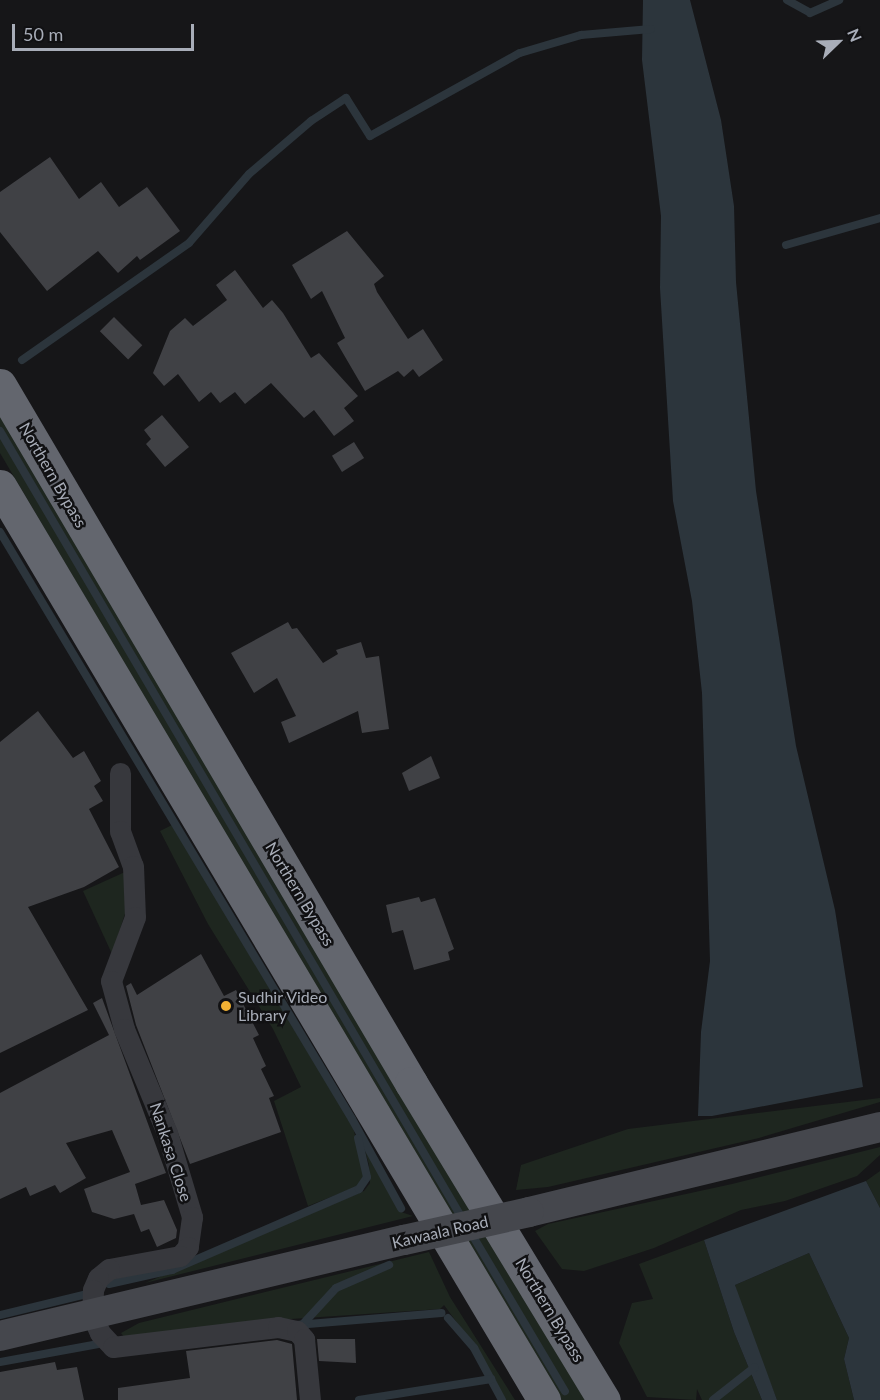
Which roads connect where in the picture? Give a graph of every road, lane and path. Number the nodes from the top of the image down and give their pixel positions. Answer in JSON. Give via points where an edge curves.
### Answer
{"nodes":[{"id":1,"x":0,"y":385,"type":"edge"},
{"id":2,"x":0,"y":486,"type":"edge"},
{"id":3,"x":120,"y":773,"type":"dead end"},
{"id":4,"x":880,"y":1127,"type":"edge"},
{"id":5,"x":92,"y":1315,"type":"junction"},
{"id":6,"x":0,"y":1336,"type":"edge"},
{"id":7,"x":310,"y":1400,"type":"edge"},
{"id":8,"x":544,"y":1400,"type":"edge"},
{"id":9,"x":604,"y":1400,"type":"edge"}],
"edges":[{"from":1,"to":9,"type":"highway","name":"Northern Bypass","via":[[411,1083]]},
{"from":2,"to":8,"type":"highway"},
{"from":3,"to":5,"type":"street","name":"Nankasa Close","via":[[120,831],[133,866],[135,911],[127,946],[111,981],[124,1029],[167,1133],[192,1217],[188,1247],[180,1256],[109,1269],[98,1278],[93,1290]]},
{"from":4,"to":5,"type":"street","name":"Kawaala Road","bridge":true},
{"from":5,"to":6,"type":"street","name":"Kawaala Road"},
{"from":5,"to":7,"type":"street","via":[[100,1333],[113,1347],[278,1327],[297,1331],[304,1339]]}]}
